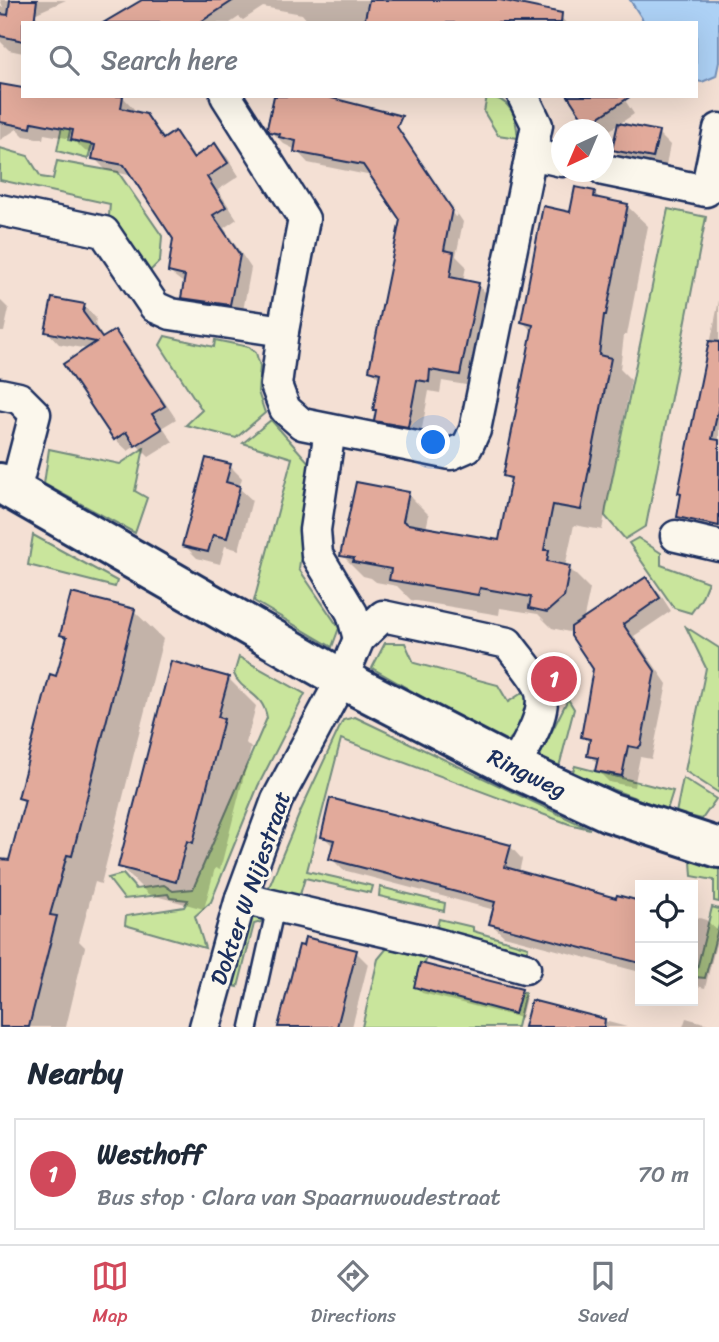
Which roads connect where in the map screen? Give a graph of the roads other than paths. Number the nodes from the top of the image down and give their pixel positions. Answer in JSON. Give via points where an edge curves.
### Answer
{"nodes":[{"id":1,"x":227,"y":98,"type":"edge"},
{"id":2,"x":524,"y":98,"type":"edge"},
{"id":3,"x":719,"y":129,"type":"edge"},
{"id":4,"x":531,"y":154,"type":"junction"},
{"id":5,"x":551,"y":159,"type":"edge"},
{"id":6,"x":614,"y":172,"type":"edge"},
{"id":7,"x":0,"y":210,"type":"edge"},
{"id":8,"x":283,"y":331,"type":"junction"},
{"id":9,"x":0,"y":394,"type":"edge"},
{"id":10,"x":330,"y":430,"type":"junction"},
{"id":11,"x":7,"y":487,"type":"edge"},
{"id":12,"x":676,"y":536,"type":"dead end"},
{"id":13,"x":719,"y":546,"type":"edge"},
{"id":14,"x":359,"y":639,"type":"junction"},
{"id":15,"x":342,"y":679,"type":"junction"},
{"id":16,"x":514,"y":768,"type":"junction"},
{"id":17,"x":718,"y":845,"type":"edge"},
{"id":18,"x":241,"y":898,"type":"junction"},
{"id":19,"x":276,"y":906,"type":"junction"},
{"id":20,"x":525,"y":968,"type":"dead end"},
{"id":21,"x":205,"y":1027,"type":"edge"},
{"id":22,"x":249,"y":1027,"type":"edge"}],
"edges":[{"from":1,"to":8,"type":"street","via":[[304,219]]},
{"from":2,"to":4,"type":"street","via":[[537,125]]},
{"from":3,"to":6,"type":"street","via":[[706,191]]},
{"from":4,"to":5,"type":"street"},
{"from":4,"to":10,"type":"street","via":[[475,430],[467,447],[451,454]]},
{"from":7,"to":8,"type":"street","via":[[104,232],[155,307],[171,314]]},
{"from":8,"to":10,"type":"street","via":[[276,385],[285,409],[302,424]]},
{"from":9,"to":11,"type":"street","via":[[19,398],[35,414]]},
{"from":10,"to":14,"type":"street","via":[[314,530],[317,555],[352,612]]},
{"from":11,"to":15,"type":"street","name":"Ringweg"},
{"from":12,"to":13,"type":"street"},
{"from":14,"to":15,"type":"street","name":"Dokter W Nijestraat"},
{"from":14,"to":16,"type":"street","via":[[383,616],[508,643],[539,686],[542,704]]},
{"from":15,"to":16,"type":"street","name":"Ringweg"},
{"from":15,"to":18,"type":"street","name":"Dokter W Nijestraat","via":[[277,800]]},
{"from":16,"to":17,"type":"street","name":"Ringweg","via":[[609,812]]},
{"from":18,"to":19,"type":"street"},
{"from":18,"to":21,"type":"street","name":"Dokter W Nijestraat"},
{"from":19,"to":20,"type":"street"},
{"from":19,"to":22,"type":"lane"}]}
